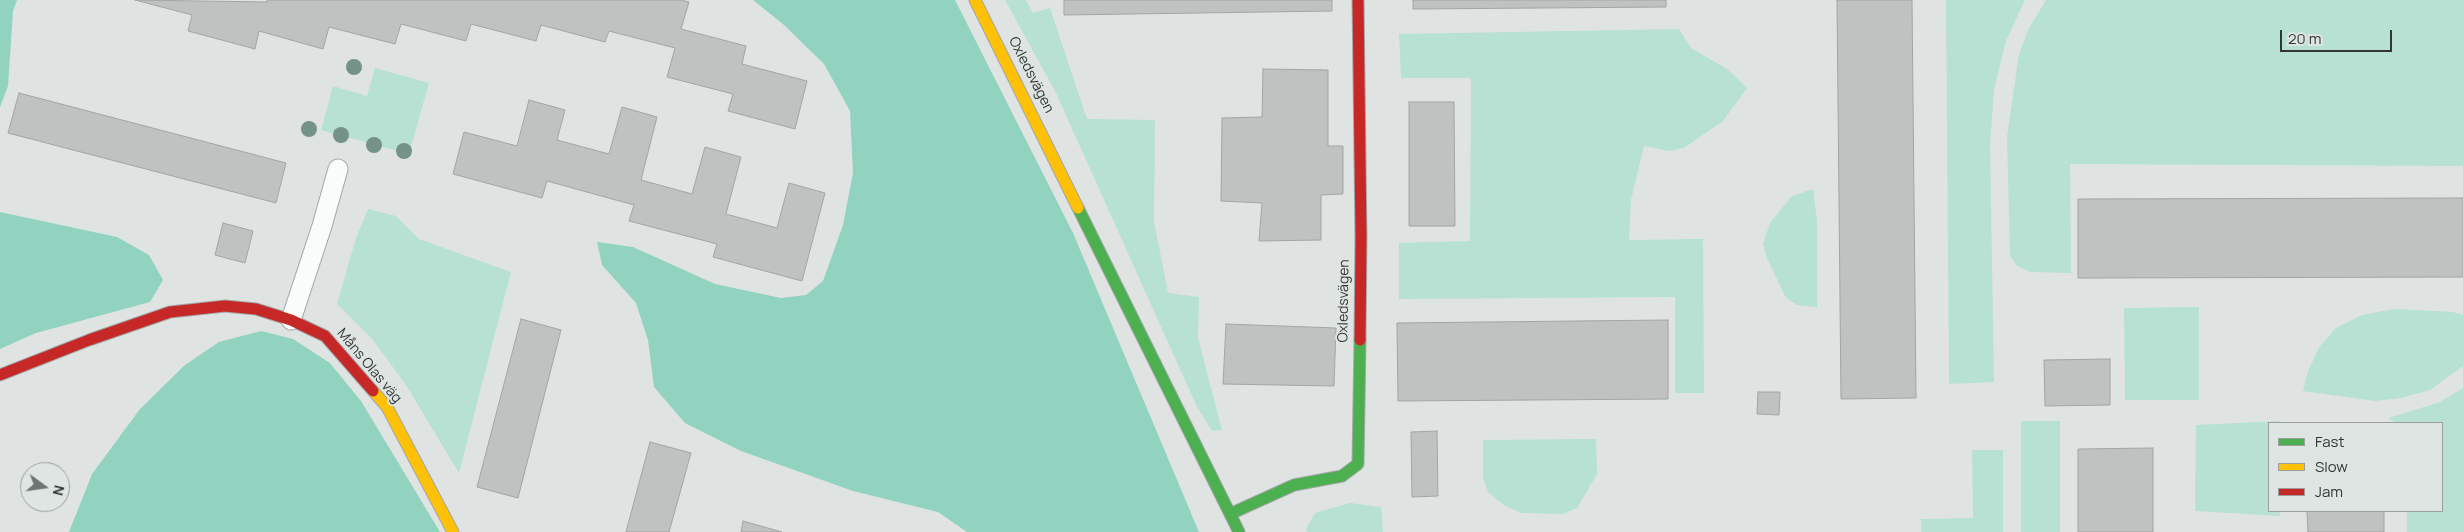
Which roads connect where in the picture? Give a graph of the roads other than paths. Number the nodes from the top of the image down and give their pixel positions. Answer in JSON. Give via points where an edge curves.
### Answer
{"nodes":[{"id":1,"x":976,"y":0,"type":"edge"},
{"id":2,"x":1358,"y":0,"type":"edge"},
{"id":3,"x":338,"y":169,"type":"dead end"},
{"id":4,"x":290,"y":320,"type":"junction"},
{"id":5,"x":0,"y":374,"type":"edge"},
{"id":6,"x":1230,"y":514,"type":"junction"},
{"id":7,"x":453,"y":532,"type":"edge"},
{"id":8,"x":1239,"y":532,"type":"edge"}],
"edges":[{"from":1,"to":6,"type":"street","name":"Oxledsvägen"},
{"from":2,"to":6,"type":"street","name":"Oxledsvägen","via":[[1358,464],[1342,476],[1294,485]]},
{"from":3,"to":4,"type":"lane"},
{"from":4,"to":5,"type":"street","name":"Måns Olas väg","via":[[256,309],[233,307],[170,312]]},
{"from":4,"to":7,"type":"street","name":"Måns Olas väg","via":[[325,336],[387,407]]},
{"from":6,"to":8,"type":"street","name":"Oxledsvägen"}]}
